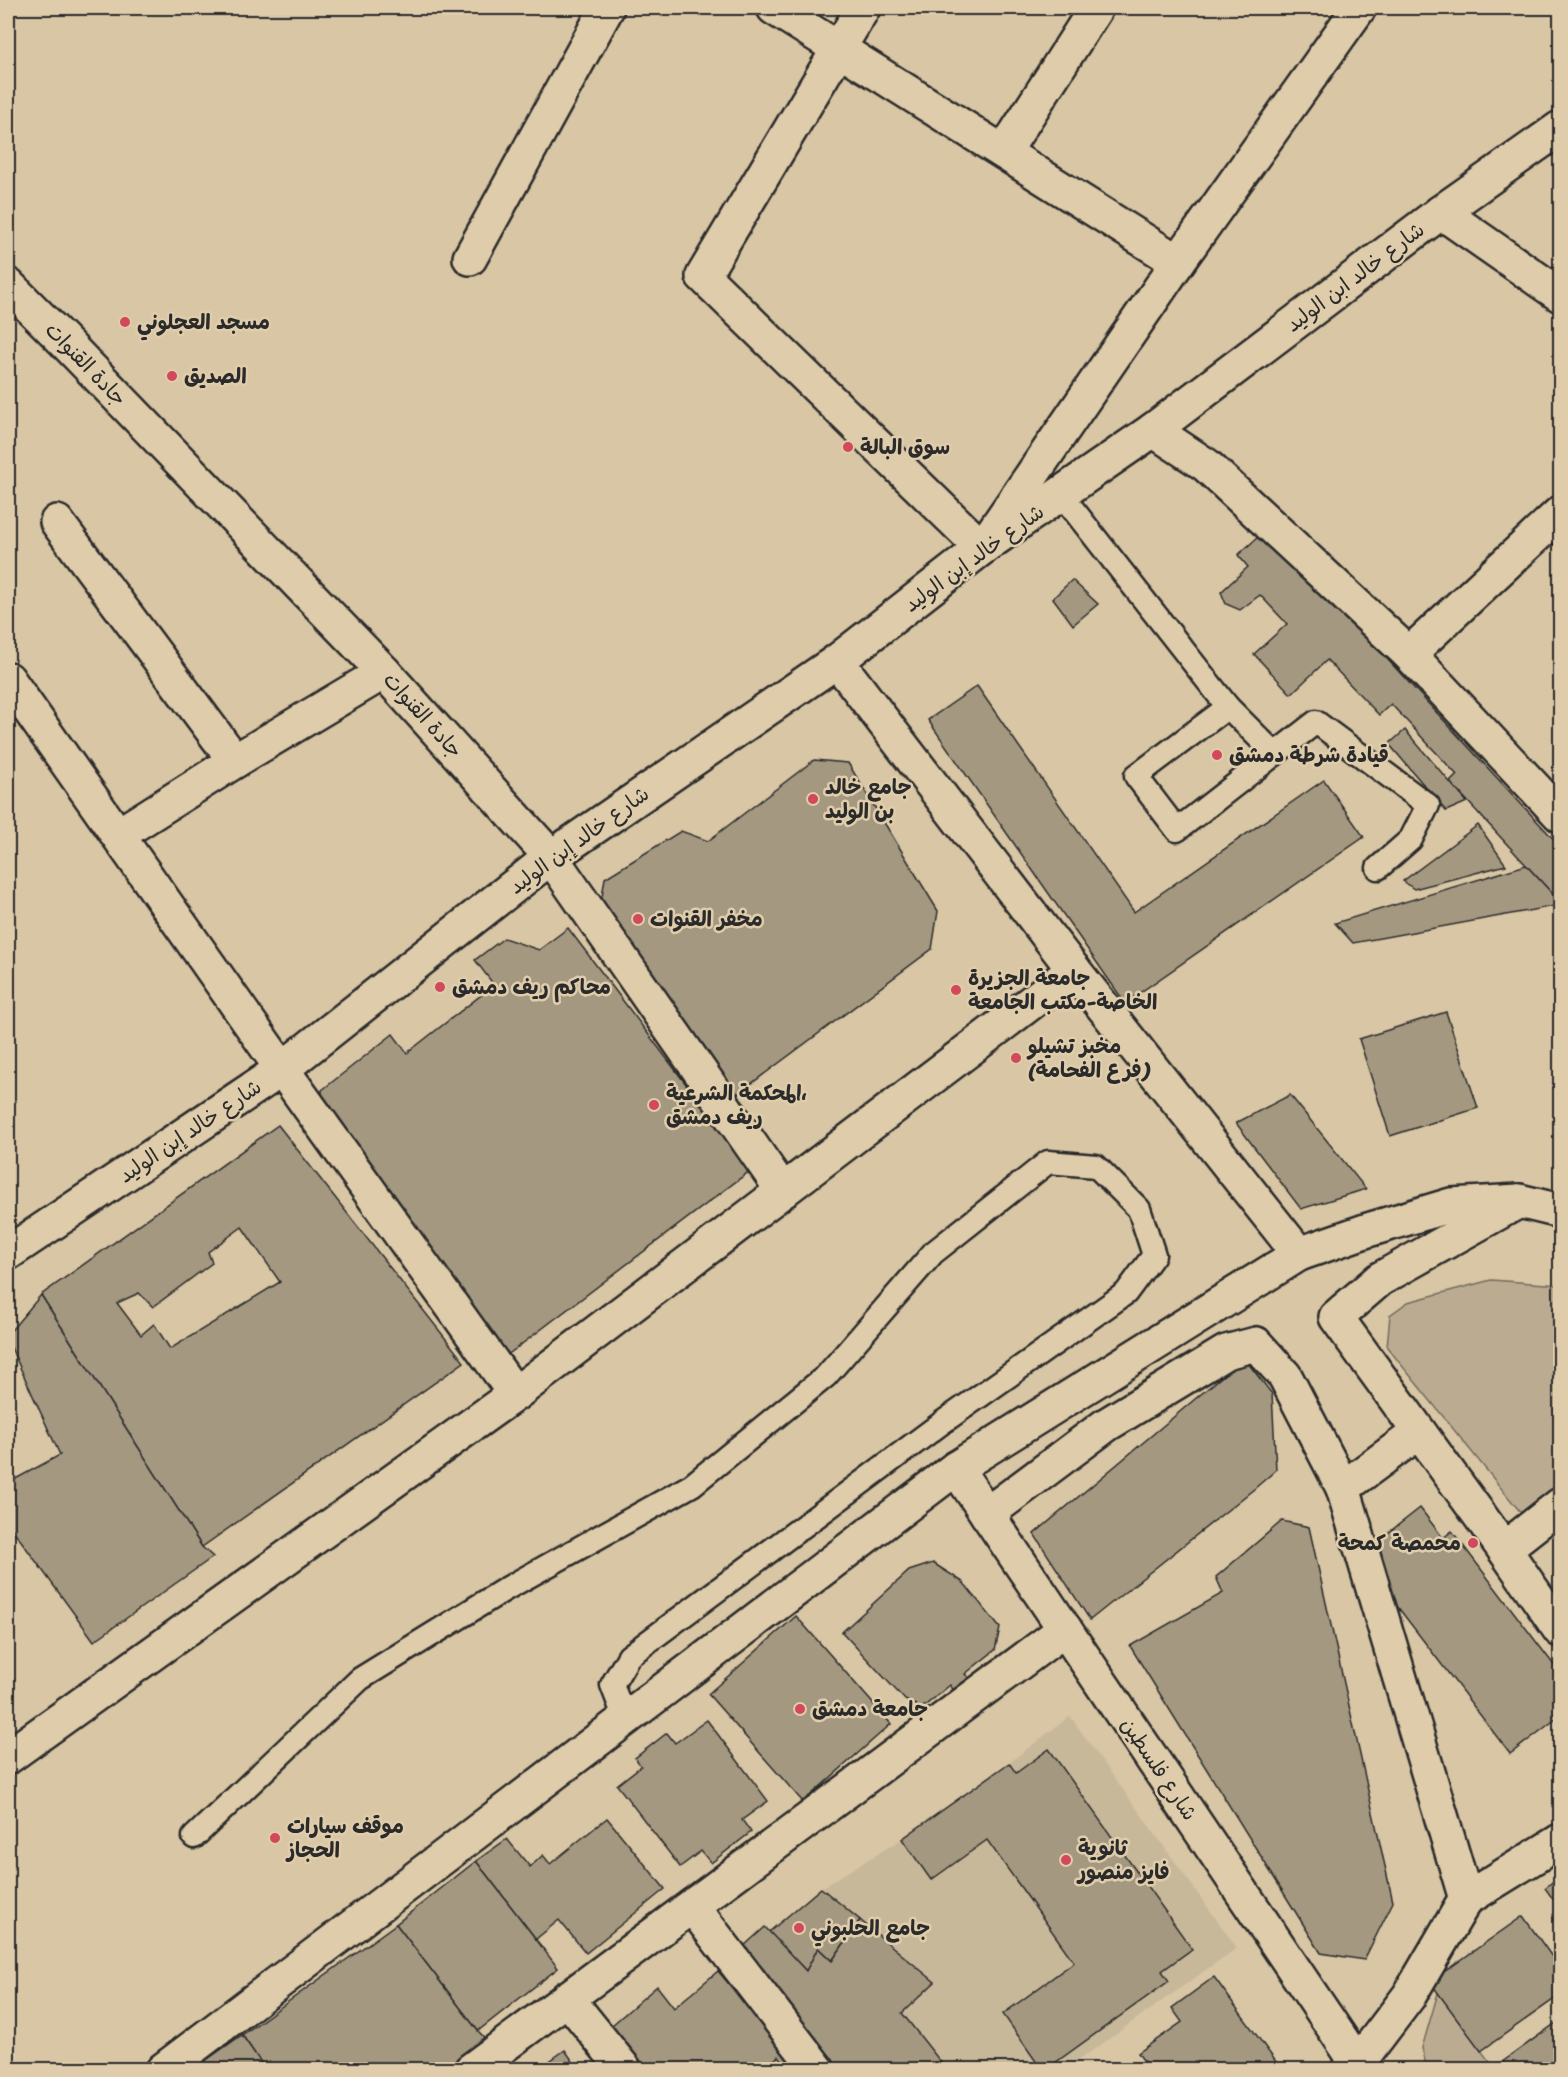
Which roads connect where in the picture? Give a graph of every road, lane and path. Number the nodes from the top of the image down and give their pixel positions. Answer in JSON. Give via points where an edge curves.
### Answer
{"nodes":[{"id":1,"x":607,"y":8,"type":"edge"},
{"id":2,"x":774,"y":8,"type":"edge"},
{"id":3,"x":863,"y":8,"type":"edge"},
{"id":4,"x":1096,"y":8,"type":"edge"},
{"id":5,"x":1359,"y":8,"type":"edge"},
{"id":6,"x":838,"y":48,"type":"junction"},
{"id":7,"x":1560,"y":128,"type":"edge"},
{"id":8,"x":1004,"y":152,"type":"junction"},
{"id":9,"x":1441,"y":212,"type":"junction"},
{"id":10,"x":470,"y":258,"type":"dead end"},
{"id":11,"x":1178,"y":262,"type":"junction"},
{"id":12,"x":8,"y":285,"type":"edge"},
{"id":13,"x":1560,"y":295,"type":"edge"},
{"id":14,"x":1153,"y":430,"type":"junction"},
{"id":15,"x":1061,"y":494,"type":"junction"},
{"id":16,"x":1560,"y":513,"type":"edge"},
{"id":17,"x":57,"y":522,"type":"dead end"},
{"id":18,"x":982,"y":548,"type":"junction"},
{"id":19,"x":1409,"y":654,"type":"junction"},
{"id":20,"x":837,"y":662,"type":"junction"},
{"id":21,"x":384,"y":672,"type":"junction"},
{"id":22,"x":8,"y":679,"type":"edge"},
{"id":23,"x":1228,"y":707,"type":"junction"},
{"id":24,"x":1275,"y":754,"type":"junction"},
{"id":25,"x":235,"y":761,"type":"junction"},
{"id":26,"x":1560,"y":815,"type":"edge"},
{"id":27,"x":118,"y":835,"type":"junction"},
{"id":28,"x":551,"y":857,"type":"junction"},
{"id":29,"x":1378,"y":868,"type":"dead end"},
{"id":30,"x":1074,"y":970,"type":"junction"},
{"id":31,"x":282,"y":1069,"type":"junction"},
{"id":32,"x":783,"y":1191,"type":"junction"},
{"id":33,"x":1519,"y":1201,"type":"junction"},
{"id":34,"x":1560,"y":1211,"type":"edge"},
{"id":35,"x":8,"y":1253,"type":"edge"},
{"id":36,"x":1299,"y":1254,"type":"junction"},
{"id":37,"x":514,"y":1394,"type":"junction"},
{"id":38,"x":1419,"y":1432,"type":"junction"},
{"id":39,"x":956,"y":1468,"type":"junction"},
{"id":40,"x":1344,"y":1488,"type":"junction"},
{"id":41,"x":1560,"y":1505,"type":"edge"},
{"id":42,"x":987,"y":1514,"type":"junction"},
{"id":43,"x":1504,"y":1549,"type":"junction"},
{"id":44,"x":1065,"y":1629,"type":"junction"},
{"id":45,"x":1560,"y":1630,"type":"edge"},
{"id":46,"x":625,"y":1719,"type":"junction"},
{"id":47,"x":8,"y":1757,"type":"edge"},
{"id":48,"x":194,"y":1837,"type":"dead end"},
{"id":49,"x":1560,"y":1841,"type":"edge"},
{"id":50,"x":1466,"y":1899,"type":"junction"},
{"id":51,"x":692,"y":1906,"type":"junction"},
{"id":52,"x":567,"y":1998,"type":"junction"},
{"id":53,"x":1356,"y":2067,"type":"edge"},
{"id":54,"x":163,"y":2070,"type":"edge"},
{"id":55,"x":471,"y":2070,"type":"edge"},
{"id":56,"x":626,"y":2070,"type":"edge"},
{"id":57,"x":818,"y":2070,"type":"edge"}],
"edges":[{"from":1,"to":10,"type":"main road"},
{"from":2,"to":6,"type":"main road"},
{"from":3,"to":6,"type":"main road"},
{"from":4,"to":8,"type":"main road"},
{"from":5,"to":11,"type":"main road"},
{"from":6,"to":8,"type":"main road"},
{"from":6,"to":18,"type":"main road","via":[[704,276]]},
{"from":7,"to":9,"type":"main road","name":"شارع خالد ابن الوليد"},
{"from":8,"to":11,"type":"main road"},
{"from":9,"to":13,"type":"main road"},
{"from":9,"to":14,"type":"main road","name":"شارع خالد ابن الوليد"},
{"from":11,"to":18,"type":"main road"},
{"from":12,"to":21,"type":"main road","name":"جادة القنوات"},
{"from":14,"to":15,"type":"main road","name":"شارع خالد إبن الوليد"},
{"from":14,"to":19,"type":"main road","via":[[1206,465]]},
{"from":15,"to":18,"type":"main road","name":"شارع خالد إبن الوليد"},
{"from":15,"to":23,"type":"lane"},
{"from":16,"to":19,"type":"main road"},
{"from":17,"to":25,"type":"main road"},
{"from":18,"to":20,"type":"main road","name":"شارع خالد إبن الوليد"},
{"from":19,"to":26,"type":"main road"},
{"from":20,"to":28,"type":"main road","name":"شارع خالد إبن الوليد"},
{"from":20,"to":30,"type":"main road"},
{"from":21,"to":25,"type":"main road"},
{"from":21,"to":28,"type":"main road","name":"جادة القنوات"},
{"from":22,"to":27,"type":"main road"},
{"from":23,"to":24,"type":"lane"},
{"from":23,"to":24,"type":"lane","via":[[1136,776],[1177,830]]},
{"from":24,"to":29,"type":"lane","via":[[1316,722],[1428,805],[1411,839]]},
{"from":25,"to":27,"type":"main road"},
{"from":27,"to":31,"type":"main road"},
{"from":28,"to":31,"type":"main road","name":"شارع خالد إبن الوليد"},
{"from":28,"to":32,"type":"main road","name":"جادة القنوات"},
{"from":30,"to":32,"type":"main road"},
{"from":30,"to":36,"type":"main road"},
{"from":31,"to":35,"type":"main road","name":"شارع خالد إبن الوليد"},
{"from":31,"to":37,"type":"main road"},
{"from":32,"to":37,"type":"main road"},
{"from":33,"to":34,"type":"main road"},
{"from":33,"to":36,"type":"main road","via":[[1451,1205]]},
{"from":33,"to":38,"type":"main road","via":[[1380,1280],[1336,1317]]},
{"from":36,"to":39,"type":"main road"},
{"from":37,"to":47,"type":"main road"},
{"from":38,"to":40,"type":"main road"},
{"from":38,"to":43,"type":"main road"},
{"from":39,"to":42,"type":"main road","name":"شارع فلسطين"},
{"from":39,"to":46,"type":"main road"},
{"from":40,"to":42,"type":"main road","via":[[1285,1376],[1256,1344],[1227,1352],[1106,1425]]},
{"from":40,"to":50,"type":"main road"},
{"from":41,"to":43,"type":"main road"},
{"from":42,"to":44,"type":"main road","name":"شارع فلسطين"},
{"from":43,"to":45,"type":"main road"},
{"from":44,"to":51,"type":"main road"},
{"from":44,"to":53,"type":"main road","name":"شارع فلسطين"},
{"from":46,"to":48,"type":"lane","via":[[612,1685],[629,1656],[944,1422],[1126,1293],[1154,1255],[1139,1209],[1096,1166],[1047,1162],[933,1253],[826,1376],[692,1485],[504,1590],[360,1679]]},
{"from":46,"to":54,"type":"main road"},
{"from":49,"to":50,"type":"main road"},
{"from":50,"to":53,"type":"main road","via":[[1409,1996]]},
{"from":51,"to":52,"type":"main road"},
{"from":51,"to":57,"type":"main road"},
{"from":52,"to":55,"type":"main road"},
{"from":52,"to":56,"type":"main road"}]}
